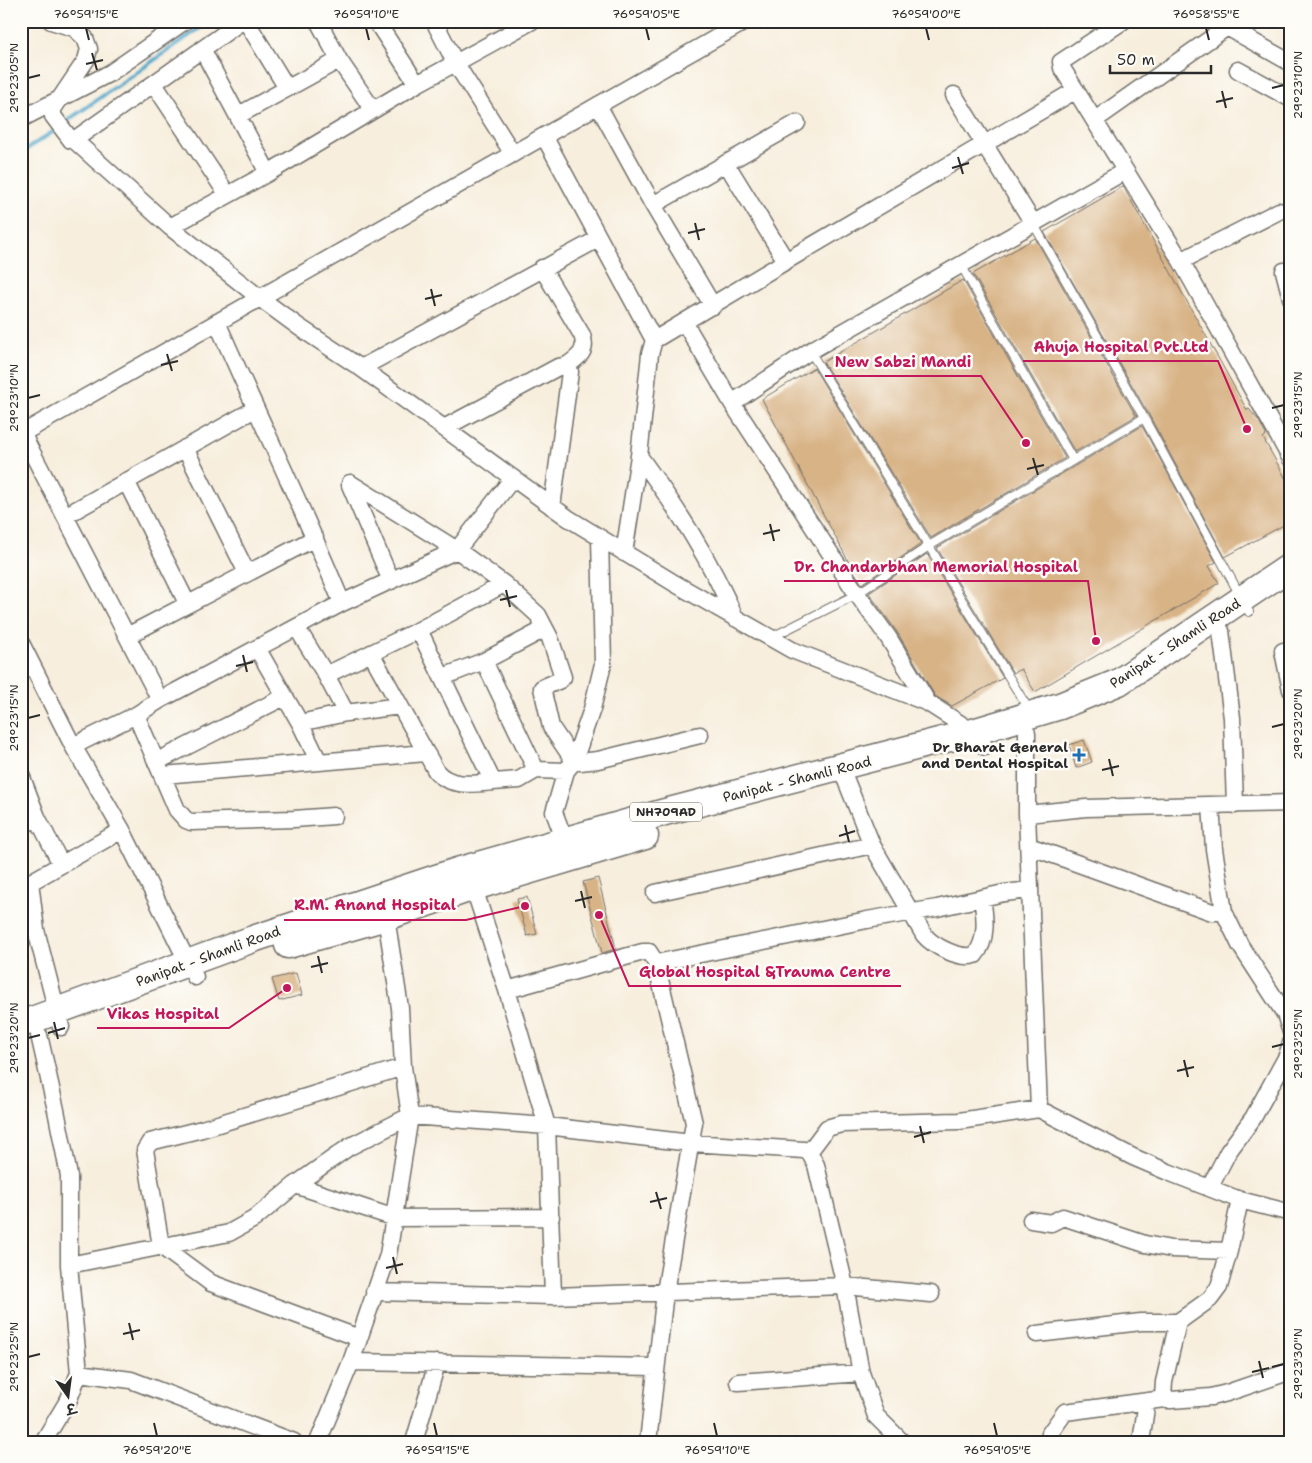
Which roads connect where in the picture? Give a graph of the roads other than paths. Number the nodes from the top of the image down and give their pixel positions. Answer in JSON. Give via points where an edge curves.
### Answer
{"nodes":[{"id":1,"x":51,"y":21,"type":"edge"},
{"id":2,"x":185,"y":21,"type":"edge"},
{"id":3,"x":242,"y":21,"type":"edge"},
{"id":4,"x":246,"y":21,"type":"edge"},
{"id":5,"x":318,"y":21,"type":"edge"},
{"id":6,"x":376,"y":21,"type":"edge"},
{"id":7,"x":434,"y":21,"type":"edge"},
{"id":8,"x":532,"y":21,"type":"edge"},
{"id":9,"x":745,"y":21,"type":"edge"},
{"id":10,"x":1123,"y":21,"type":"edge"},
{"id":11,"x":1222,"y":26,"type":"edge"},
{"id":12,"x":202,"y":49,"type":"junction"},
{"id":13,"x":338,"y":60,"type":"junction"},
{"id":14,"x":1291,"y":63,"type":"edge"},
{"id":15,"x":456,"y":64,"type":"junction"},
{"id":16,"x":1238,"y":70,"type":"dead end"},
{"id":17,"x":154,"y":84,"type":"junction"},
{"id":18,"x":417,"y":84,"type":"junction"},
{"id":19,"x":287,"y":88,"type":"junction"},
{"id":20,"x":1076,"y":90,"type":"junction"},
{"id":21,"x":954,"y":95,"type":"dead end"},
{"id":22,"x":60,"y":99,"type":"junction"},
{"id":23,"x":1291,"y":99,"type":"edge"},
{"id":24,"x":598,"y":105,"type":"junction"},
{"id":25,"x":373,"y":110,"type":"junction"},
{"id":26,"x":239,"y":115,"type":"junction"},
{"id":27,"x":21,"y":119,"type":"edge"},
{"id":28,"x":1095,"y":120,"type":"junction"},
{"id":29,"x":797,"y":123,"type":"dead end"},
{"id":30,"x":544,"y":136,"type":"junction"},
{"id":31,"x":72,"y":140,"type":"junction"},
{"id":32,"x":985,"y":144,"type":"junction"},
{"id":33,"x":513,"y":154,"type":"junction"},
{"id":34,"x":726,"y":163,"type":"junction"},
{"id":35,"x":1125,"y":171,"type":"junction"},
{"id":36,"x":268,"y":173,"type":"junction"},
{"id":37,"x":227,"y":194,"type":"junction"},
{"id":38,"x":653,"y":205,"type":"junction"},
{"id":39,"x":1279,"y":211,"type":"dead end"},
{"id":40,"x":1034,"y":223,"type":"junction"},
{"id":41,"x":170,"y":227,"type":"junction"},
{"id":42,"x":598,"y":239,"type":"junction"},
{"id":43,"x":786,"y":261,"type":"junction"},
{"id":44,"x":1181,"y":261,"type":"junction"},
{"id":45,"x":961,"y":265,"type":"junction"},
{"id":46,"x":542,"y":268,"type":"junction"},
{"id":47,"x":1284,"y":271,"type":"dead end"},
{"id":48,"x":1291,"y":298,"type":"edge"},
{"id":49,"x":260,"y":299,"type":"junction"},
{"id":50,"x":713,"y":306,"type":"junction"},
{"id":51,"x":217,"y":322,"type":"junction"},
{"id":52,"x":684,"y":322,"type":"junction"},
{"id":53,"x":654,"y":340,"type":"junction"},
{"id":54,"x":810,"y":351,"type":"junction"},
{"id":55,"x":566,"y":366,"type":"junction"},
{"id":56,"x":361,"y":368,"type":"junction"},
{"id":57,"x":732,"y":403,"type":"junction"},
{"id":58,"x":255,"y":409,"type":"junction"},
{"id":59,"x":1144,"y":418,"type":"junction"},
{"id":60,"x":444,"y":428,"type":"junction"},
{"id":61,"x":22,"y":434,"type":"edge"},
{"id":62,"x":185,"y":448,"type":"junction"},
{"id":63,"x":639,"y":456,"type":"junction"},
{"id":64,"x":1291,"y":459,"type":"edge"},
{"id":65,"x":1073,"y":460,"type":"junction"},
{"id":66,"x":513,"y":478,"type":"junction"},
{"id":67,"x":126,"y":482,"type":"junction"},
{"id":68,"x":552,"y":507,"type":"junction"},
{"id":69,"x":65,"y":516,"type":"junction"},
{"id":70,"x":315,"y":538,"type":"junction"},
{"id":71,"x":600,"y":538,"type":"junction"},
{"id":72,"x":929,"y":546,"type":"junction"},
{"id":73,"x":458,"y":550,"type":"junction"},
{"id":74,"x":624,"y":553,"type":"junction"},
{"id":75,"x":1291,"y":566,"type":"edge"},
{"id":76,"x":247,"y":573,"type":"junction"},
{"id":77,"x":391,"y":581,"type":"junction"},
{"id":78,"x":504,"y":584,"type":"junction"},
{"id":79,"x":1291,"y":584,"type":"edge"},
{"id":80,"x":857,"y":594,"type":"junction"},
{"id":81,"x":187,"y":603,"type":"junction"},
{"id":82,"x":342,"y":603,"type":"junction"},
{"id":83,"x":1245,"y":606,"type":"junction"},
{"id":84,"x":735,"y":618,"type":"junction"},
{"id":85,"x":1218,"y":625,"type":"junction"},
{"id":86,"x":544,"y":627,"type":"junction"},
{"id":87,"x":297,"y":628,"type":"junction"},
{"id":88,"x":419,"y":630,"type":"junction"},
{"id":89,"x":127,"y":636,"type":"junction"},
{"id":90,"x":770,"y":638,"type":"junction"},
{"id":91,"x":21,"y":643,"type":"edge"},
{"id":92,"x":257,"y":648,"type":"junction"},
{"id":93,"x":1283,"y":651,"type":"dead end"},
{"id":94,"x":371,"y":653,"type":"junction"},
{"id":95,"x":484,"y":661,"type":"junction"},
{"id":96,"x":326,"y":675,"type":"junction"},
{"id":97,"x":443,"y":677,"type":"junction"},
{"id":98,"x":1291,"y":690,"type":"edge"},
{"id":99,"x":284,"y":697,"type":"junction"},
{"id":100,"x":160,"y":700,"type":"junction"},
{"id":101,"x":928,"y":703,"type":"junction"},
{"id":102,"x":400,"y":706,"type":"junction"},
{"id":103,"x":346,"y":713,"type":"junction"},
{"id":104,"x":136,"y":715,"type":"junction"},
{"id":105,"x":300,"y":723,"type":"junction"},
{"id":106,"x":1030,"y":724,"type":"junction"},
{"id":107,"x":700,"y":735,"type":"dead end"},
{"id":108,"x":979,"y":739,"type":"junction"},
{"id":109,"x":72,"y":746,"type":"junction"},
{"id":110,"x":426,"y":754,"type":"junction"},
{"id":111,"x":319,"y":762,"type":"junction"},
{"id":112,"x":570,"y":766,"type":"junction"},
{"id":113,"x":160,"y":768,"type":"junction"},
{"id":114,"x":536,"y":770,"type":"junction"},
{"id":115,"x":21,"y":775,"type":"edge"},
{"id":116,"x":844,"y":776,"type":"junction"},
{"id":117,"x":493,"y":782,"type":"junction"},
{"id":118,"x":1291,"y":803,"type":"edge"},
{"id":119,"x":1212,"y":805,"type":"junction"},
{"id":120,"x":1235,"y":805,"type":"junction"},
{"id":121,"x":1027,"y":814,"type":"junction"},
{"id":122,"x":334,"y":816,"type":"dead end"},
{"id":123,"x":37,"y":817,"type":"junction"},
{"id":124,"x":21,"y":827,"type":"edge"},
{"id":125,"x":122,"y":830,"type":"junction"},
{"id":126,"x":564,"y":840,"type":"junction"},
{"id":127,"x":872,"y":845,"type":"junction"},
{"id":128,"x":1029,"y":846,"type":"junction"},
{"id":129,"x":61,"y":864,"type":"junction"},
{"id":130,"x":471,"y":877,"type":"junction"},
{"id":131,"x":26,"y":885,"type":"edge"},
{"id":132,"x":1030,"y":890,"type":"junction"},
{"id":133,"x":655,"y":893,"type":"dead end"},
{"id":134,"x":982,"y":898,"type":"junction"},
{"id":135,"x":912,"y":912,"type":"junction"},
{"id":136,"x":1224,"y":912,"type":"junction"},
{"id":137,"x":386,"y":917,"type":"junction"},
{"id":138,"x":656,"y":963,"type":"junction"},
{"id":139,"x":192,"y":970,"type":"junction"},
{"id":140,"x":507,"y":990,"type":"junction"},
{"id":141,"x":40,"y":1028,"type":"edge"},
{"id":142,"x":1291,"y":1032,"type":"edge"},
{"id":143,"x":1291,"y":1043,"type":"edge"},
{"id":144,"x":403,"y":1067,"type":"junction"},
{"id":145,"x":1039,"y":1109,"type":"junction"},
{"id":146,"x":410,"y":1116,"type":"junction"},
{"id":147,"x":547,"y":1126,"type":"junction"},
{"id":148,"x":690,"y":1143,"type":"junction"},
{"id":149,"x":809,"y":1152,"type":"junction"},
{"id":150,"x":296,"y":1186,"type":"junction"},
{"id":151,"x":1210,"y":1187,"type":"junction"},
{"id":152,"x":1240,"y":1200,"type":"junction"},
{"id":153,"x":1291,"y":1213,"type":"edge"},
{"id":154,"x":551,"y":1216,"type":"junction"},
{"id":155,"x":395,"y":1218,"type":"junction"},
{"id":156,"x":1032,"y":1220,"type":"dead end"},
{"id":157,"x":161,"y":1246,"type":"junction"},
{"id":158,"x":1229,"y":1251,"type":"junction"},
{"id":159,"x":69,"y":1265,"type":"junction"},
{"id":160,"x":845,"y":1286,"type":"junction"},
{"id":161,"x":374,"y":1292,"type":"junction"},
{"id":162,"x":665,"y":1292,"type":"junction"},
{"id":163,"x":931,"y":1294,"type":"dead end"},
{"id":164,"x":553,"y":1296,"type":"junction"},
{"id":165,"x":1178,"y":1322,"type":"junction"},
{"id":166,"x":1037,"y":1334,"type":"dead end"},
{"id":167,"x":359,"y":1338,"type":"junction"},
{"id":168,"x":351,"y":1362,"type":"junction"},
{"id":169,"x":436,"y":1363,"type":"junction"},
{"id":170,"x":656,"y":1366,"type":"junction"},
{"id":171,"x":1291,"y":1371,"type":"edge"},
{"id":172,"x":79,"y":1373,"type":"junction"},
{"id":173,"x":861,"y":1373,"type":"junction"},
{"id":174,"x":738,"y":1382,"type":"dead end"},
{"id":175,"x":1164,"y":1398,"type":"junction"},
{"id":176,"x":1147,"y":1401,"type":"junction"},
{"id":177,"x":43,"y":1442,"type":"edge"},
{"id":178,"x":294,"y":1442,"type":"edge"},
{"id":179,"x":318,"y":1442,"type":"edge"},
{"id":180,"x":414,"y":1442,"type":"edge"},
{"id":181,"x":648,"y":1442,"type":"edge"},
{"id":182,"x":902,"y":1442,"type":"edge"},
{"id":183,"x":1050,"y":1442,"type":"edge"},
{"id":184,"x":1141,"y":1442,"type":"edge"}],
"edges":[{"from":1,"to":22,"type":"street","via":[[74,28],[89,44],[86,60]]},
{"from":2,"to":22,"type":"street","via":[[110,73]]},
{"from":3,"to":12,"type":"street"},
{"from":4,"to":19,"type":"street"},
{"from":5,"to":13,"type":"street"},
{"from":6,"to":18,"type":"street"},
{"from":7,"to":15,"type":"street"},
{"from":8,"to":15,"type":"street"},
{"from":9,"to":24,"type":"street"},
{"from":10,"to":20,"type":"street","via":[[1061,62]]},
{"from":11,"to":14,"type":"street"},
{"from":11,"to":28,"type":"street"},
{"from":12,"to":17,"type":"street"},
{"from":12,"to":26,"type":"street"},
{"from":13,"to":19,"type":"street"},
{"from":13,"to":25,"type":"street"},
{"from":15,"to":18,"type":"street"},
{"from":15,"to":33,"type":"street"},
{"from":16,"to":23,"type":"street"},
{"from":17,"to":31,"type":"street"},
{"from":17,"to":37,"type":"street"},
{"from":18,"to":25,"type":"street"},
{"from":19,"to":26,"type":"street"},
{"from":20,"to":28,"type":"street"},
{"from":20,"to":32,"type":"street"},
{"from":21,"to":32,"type":"street"},
{"from":22,"to":27,"type":"street"},
{"from":22,"to":31,"type":"street","via":[[52,116]]},
{"from":24,"to":30,"type":"street"},
{"from":24,"to":38,"type":"street"},
{"from":25,"to":36,"type":"street"},
{"from":26,"to":36,"type":"street"},
{"from":28,"to":35,"type":"street"},
{"from":29,"to":34,"type":"street"},
{"from":30,"to":33,"type":"street"},
{"from":30,"to":42,"type":"street"},
{"from":31,"to":41,"type":"street"},
{"from":32,"to":40,"type":"street"},
{"from":32,"to":43,"type":"street"},
{"from":33,"to":49,"type":"street"},
{"from":34,"to":38,"type":"street"},
{"from":34,"to":43,"type":"street"},
{"from":35,"to":40,"type":"street"},
{"from":35,"to":44,"type":"street"},
{"from":36,"to":37,"type":"street"},
{"from":37,"to":41,"type":"street"},
{"from":38,"to":50,"type":"street"},
{"from":39,"to":44,"type":"street"},
{"from":40,"to":45,"type":"street"},
{"from":40,"to":59,"type":"lane"},
{"from":41,"to":49,"type":"street"},
{"from":42,"to":46,"type":"street"},
{"from":42,"to":53,"type":"street"},
{"from":43,"to":50,"type":"street"},
{"from":44,"to":64,"type":"street"},
{"from":45,"to":54,"type":"street"},
{"from":45,"to":65,"type":"lane"},
{"from":46,"to":55,"type":"street","via":[[585,343],[578,357]]},
{"from":46,"to":56,"type":"street"},
{"from":47,"to":48,"type":"street"},
{"from":49,"to":51,"type":"street"},
{"from":49,"to":56,"type":"street"},
{"from":50,"to":52,"type":"street"},
{"from":51,"to":58,"type":"street"},
{"from":51,"to":61,"type":"street"},
{"from":52,"to":53,"type":"street"},
{"from":52,"to":57,"type":"street"},
{"from":53,"to":63,"type":"street"},
{"from":54,"to":57,"type":"street"},
{"from":54,"to":72,"type":"lane"},
{"from":55,"to":60,"type":"street","via":[[558,367]]},
{"from":55,"to":68,"type":"street","via":[[570,372]]},
{"from":56,"to":60,"type":"street"},
{"from":57,"to":80,"type":"street"},
{"from":58,"to":62,"type":"street"},
{"from":58,"to":70,"type":"street"},
{"from":59,"to":65,"type":"lane"},
{"from":59,"to":83,"type":"lane"},
{"from":60,"to":66,"type":"street"},
{"from":61,"to":69,"type":"street"},
{"from":62,"to":67,"type":"street"},
{"from":62,"to":76,"type":"street"},
{"from":63,"to":74,"type":"street"},
{"from":63,"to":84,"type":"street","via":[[693,537]]},
{"from":65,"to":72,"type":"lane"},
{"from":66,"to":68,"type":"street"},
{"from":66,"to":73,"type":"street"},
{"from":67,"to":69,"type":"street"},
{"from":67,"to":81,"type":"street"},
{"from":68,"to":71,"type":"street"},
{"from":69,"to":89,"type":"street"},
{"from":70,"to":76,"type":"street"},
{"from":70,"to":82,"type":"street"},
{"from":71,"to":74,"type":"street"},
{"from":71,"to":112,"type":"street","via":[[603,664],[592,709]]},
{"from":72,"to":80,"type":"lane"},
{"from":72,"to":106,"type":"lane"},
{"from":73,"to":77,"type":"street"},
{"from":73,"to":77,"type":"street","via":[[350,482]]},
{"from":73,"to":78,"type":"street"},
{"from":74,"to":84,"type":"street"},
{"from":75,"to":83,"type":"highway","name":"Panipat - Shamli Road","number":"NH709AD"},
{"from":76,"to":81,"type":"street"},
{"from":77,"to":82,"type":"street"},
{"from":78,"to":86,"type":"street","via":[[538,615]]},
{"from":78,"to":88,"type":"street"},
{"from":79,"to":83,"type":"highway","name":"Panipat - Shamli Road","number":"NH709AD"},
{"from":80,"to":90,"type":"lane"},
{"from":80,"to":101,"type":"street","via":[[888,637]]},
{"from":81,"to":89,"type":"street"},
{"from":82,"to":87,"type":"street"},
{"from":83,"to":85,"type":"highway","name":"Panipat - Shamli Road","number":"NH709AD"},
{"from":84,"to":90,"type":"street"},
{"from":85,"to":106,"type":"highway","name":"Panipat - Shamli Road","number":"NH709AD","via":[[1128,695],[1068,719]]},
{"from":85,"to":120,"type":"street","via":[[1232,718]]},
{"from":86,"to":95,"type":"street"},
{"from":86,"to":112,"type":"street","via":[[563,676],[542,689],[554,732]]},
{"from":87,"to":92,"type":"street"},
{"from":87,"to":96,"type":"street"},
{"from":88,"to":94,"type":"street"},
{"from":88,"to":97,"type":"street"},
{"from":89,"to":100,"type":"street"},
{"from":90,"to":101,"type":"street","via":[[792,650]]},
{"from":91,"to":109,"type":"street"},
{"from":92,"to":99,"type":"street"},
{"from":92,"to":100,"type":"street"},
{"from":93,"to":98,"type":"street"},
{"from":94,"to":96,"type":"street"},
{"from":94,"to":102,"type":"street"},
{"from":95,"to":97,"type":"street"},
{"from":95,"to":114,"type":"street"},
{"from":96,"to":103,"type":"street"},
{"from":97,"to":117,"type":"street"},
{"from":99,"to":105,"type":"street"},
{"from":99,"to":113,"type":"street"},
{"from":100,"to":104,"type":"street"},
{"from":101,"to":108,"type":"street"},
{"from":102,"to":103,"type":"street"},
{"from":102,"to":110,"type":"street"},
{"from":103,"to":105,"type":"street"},
{"from":104,"to":109,"type":"street"},
{"from":104,"to":113,"type":"street"},
{"from":105,"to":111,"type":"street"},
{"from":106,"to":108,"type":"highway","name":"Panipat - Shamli Road","number":"NH709AD"},
{"from":106,"to":121,"type":"street"},
{"from":107,"to":112,"type":"street"},
{"from":108,"to":116,"type":"highway","name":"Panipat - Shamli Road","number":"NH709AD"},
{"from":109,"to":125,"type":"street"},
{"from":110,"to":111,"type":"street"},
{"from":110,"to":117,"type":"street","via":[[437,772],[460,784]]},
{"from":111,"to":113,"type":"street"},
{"from":112,"to":114,"type":"street"},
{"from":112,"to":126,"type":"street","via":[[554,812]]},
{"from":113,"to":122,"type":"street","via":[[177,810],[191,822]]},
{"from":114,"to":117,"type":"street","via":[[520,780]]},
{"from":115,"to":123,"type":"street"},
{"from":116,"to":126,"type":"highway","name":"Panipat - Shamli Road","number":"NH709AD","via":[[665,812]]},
{"from":116,"to":127,"type":"street"},
{"from":116,"to":130,"type":"highway","name":"Panipat - Shamli Road","number":"NH709AD","via":[[671,829]]},
{"from":118,"to":120,"type":"street"},
{"from":119,"to":120,"type":"street"},
{"from":119,"to":121,"type":"street","via":[[1086,808]]},
{"from":119,"to":136,"type":"street","via":[[1214,849]]},
{"from":121,"to":128,"type":"street"},
{"from":123,"to":124,"type":"street"},
{"from":123,"to":129,"type":"street"},
{"from":125,"to":129,"type":"street"},
{"from":125,"to":139,"type":"street"},
{"from":126,"to":130,"type":"highway","name":"Panipat - Shamli Road","number":"NH709AD"},
{"from":127,"to":133,"type":"street"},
{"from":127,"to":135,"type":"street"},
{"from":128,"to":132,"type":"street"},
{"from":128,"to":136,"type":"street","via":[[1212,912]]},
{"from":129,"to":131,"type":"street"},
{"from":130,"to":137,"type":"highway","name":"Panipat - Shamli Road","number":"NH709AD"},
{"from":130,"to":139,"type":"highway","name":"Panipat - Shamli Road","number":"NH709AD","via":[[253,939]]},
{"from":130,"to":140,"type":"street"},
{"from":131,"to":141,"type":"street","via":[[36,930]]},
{"from":132,"to":134,"type":"street"},
{"from":132,"to":145,"type":"street"},
{"from":134,"to":135,"type":"street"},
{"from":134,"to":135,"type":"street","via":[[983,942],[971,956],[930,942]]},
{"from":135,"to":138,"type":"street"},
{"from":136,"to":142,"type":"street","via":[[1240,945],[1285,1014]]},
{"from":137,"to":139,"type":"highway","name":"Panipat - Shamli Road","number":"NH709AD"},
{"from":137,"to":144,"type":"street","via":[[400,1008]]},
{"from":138,"to":140,"type":"street","via":[[648,952],[643,952]]},
{"from":138,"to":148,"type":"street","via":[[693,1118]]},
{"from":139,"to":141,"type":"highway","name":"Panipat - Shamli Road","number":"NH709AD"},
{"from":140,"to":147,"type":"street"},
{"from":141,"to":159,"type":"street","via":[[69,1176]]},
{"from":143,"to":151,"type":"street","via":[[1253,1118],[1228,1152]]},
{"from":144,"to":146,"type":"street"},
{"from":144,"to":157,"type":"street","via":[[150,1142],[145,1150]]},
{"from":145,"to":149,"type":"street","via":[[959,1121],[841,1124],[828,1128]]},
{"from":145,"to":151,"type":"street","via":[[1134,1157]]},
{"from":146,"to":147,"type":"street"},
{"from":146,"to":150,"type":"street","via":[[349,1147]]},
{"from":146,"to":155,"type":"street"},
{"from":147,"to":148,"type":"street"},
{"from":147,"to":154,"type":"street"},
{"from":148,"to":149,"type":"street"},
{"from":148,"to":162,"type":"street"},
{"from":149,"to":160,"type":"street","via":[[816,1165]]},
{"from":150,"to":155,"type":"street"},
{"from":150,"to":157,"type":"street","via":[[237,1229]]},
{"from":151,"to":152,"type":"street"},
{"from":152,"to":153,"type":"street"},
{"from":152,"to":158,"type":"street"},
{"from":154,"to":155,"type":"street"},
{"from":154,"to":164,"type":"street"},
{"from":155,"to":161,"type":"street","via":[[388,1256]]},
{"from":156,"to":158,"type":"street","via":[[1051,1223],[1063,1218],[1145,1244]]},
{"from":157,"to":159,"type":"street"},
{"from":157,"to":167,"type":"street","via":[[211,1283]]},
{"from":158,"to":165,"type":"street","via":[[1215,1294]]},
{"from":159,"to":172,"type":"street"},
{"from":160,"to":162,"type":"street"},
{"from":160,"to":163,"type":"street"},
{"from":160,"to":173,"type":"street"},
{"from":161,"to":164,"type":"street"},
{"from":161,"to":167,"type":"street"},
{"from":162,"to":164,"type":"street"},
{"from":162,"to":170,"type":"street"},
{"from":165,"to":166,"type":"street","via":[[1142,1322]]},
{"from":165,"to":175,"type":"street","via":[[1164,1382]]},
{"from":167,"to":168,"type":"street"},
{"from":168,"to":169,"type":"street"},
{"from":168,"to":179,"type":"street"},
{"from":169,"to":170,"type":"street"},
{"from":169,"to":180,"type":"street"},
{"from":170,"to":181,"type":"street"},
{"from":171,"to":175,"type":"street","via":[[1211,1397]]},
{"from":172,"to":177,"type":"street","via":[[69,1399]]},
{"from":172,"to":178,"type":"street","via":[[131,1380]]},
{"from":173,"to":174,"type":"street"},
{"from":173,"to":182,"type":"street","via":[[876,1416]]},
{"from":175,"to":176,"type":"street"},
{"from":176,"to":183,"type":"street","via":[[1065,1412],[1050,1433]]},
{"from":176,"to":184,"type":"street"}]}
